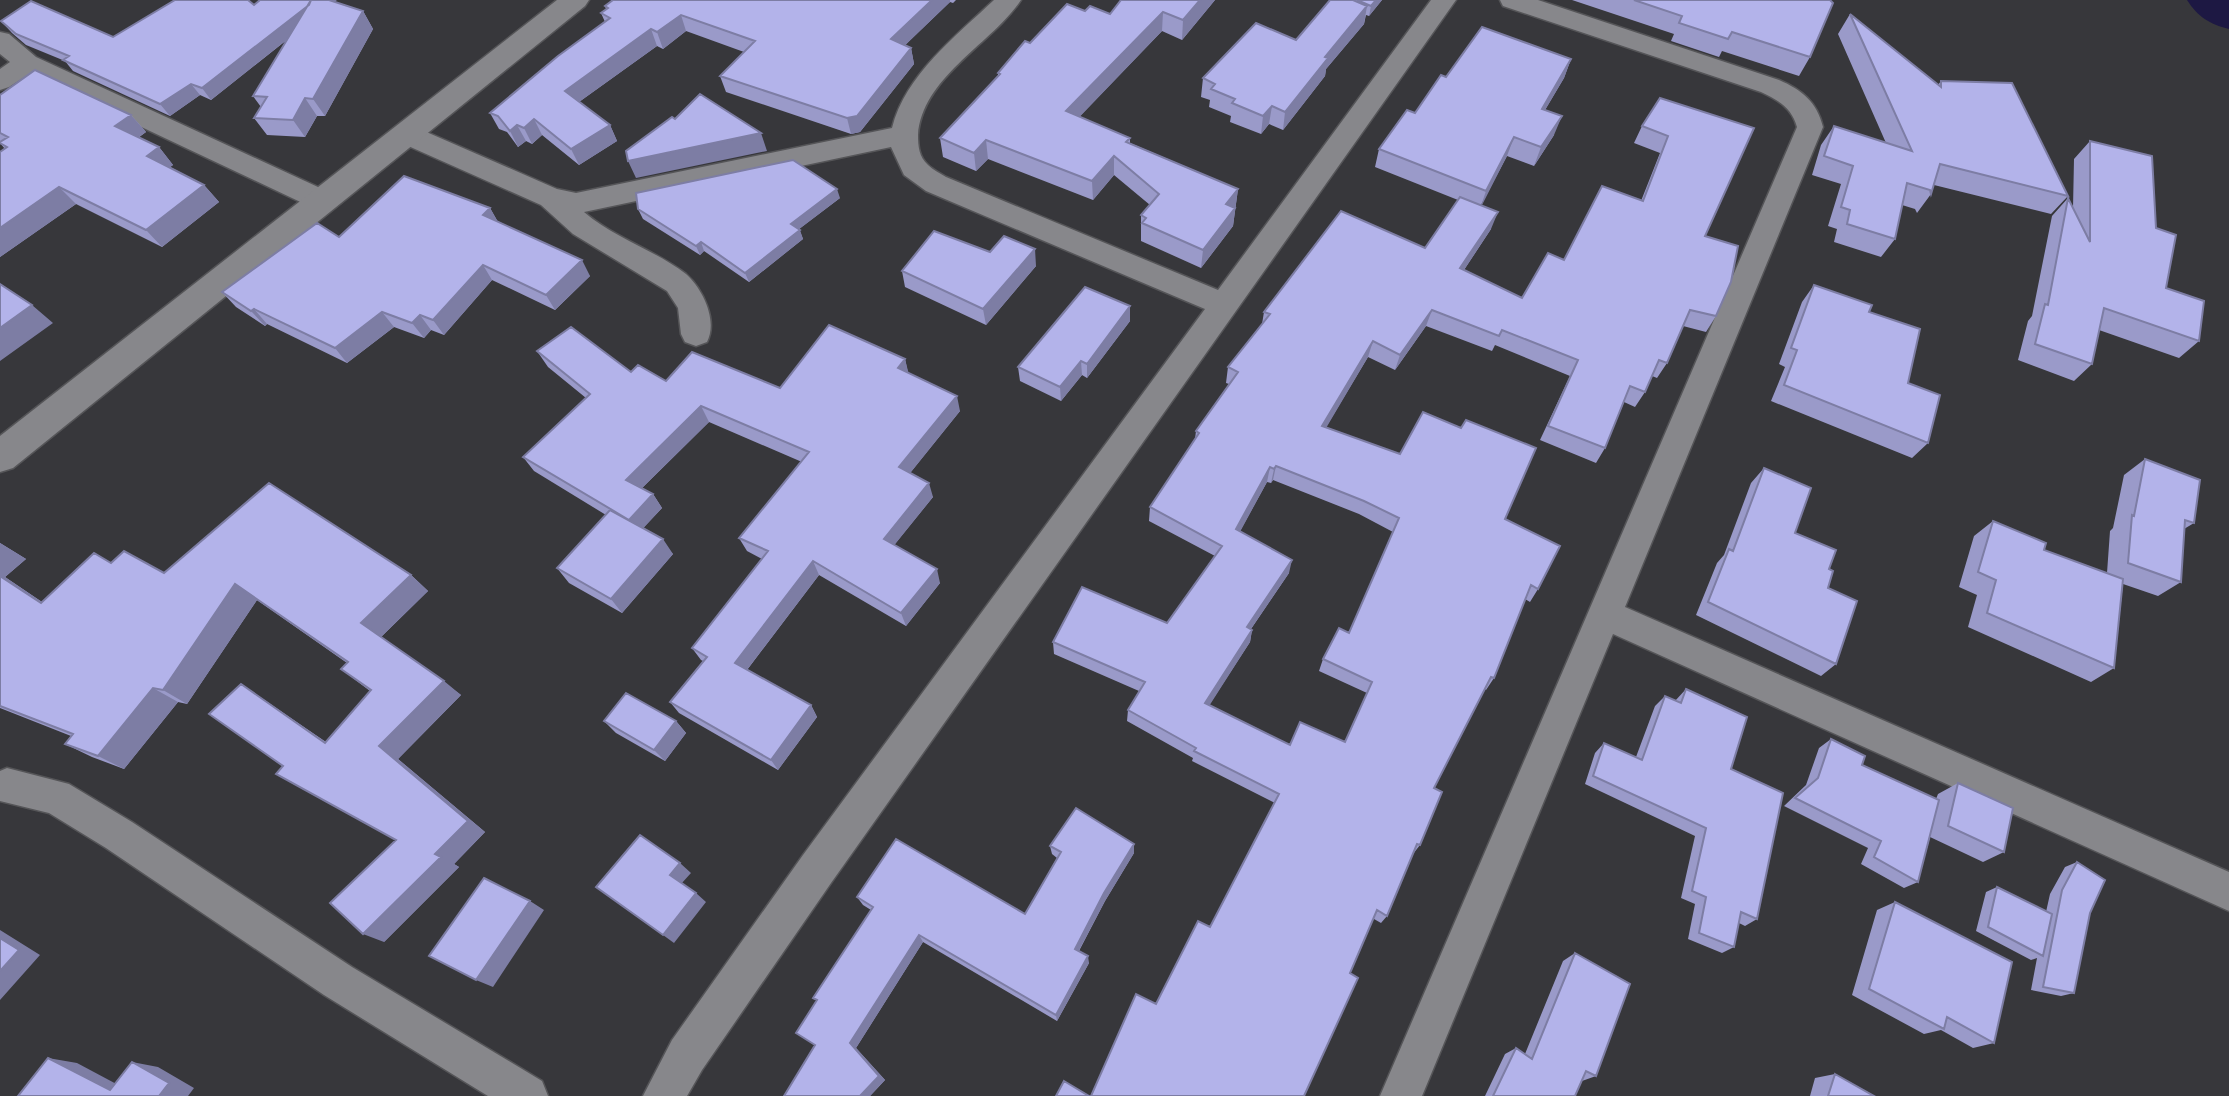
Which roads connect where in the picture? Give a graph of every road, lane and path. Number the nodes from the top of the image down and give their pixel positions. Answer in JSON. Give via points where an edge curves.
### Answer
{"nodes":[{"id":1,"x":575,"y":0,"type":"edge"},
{"id":2,"x":1009,"y":0,"type":"edge"},
{"id":3,"x":1444,"y":0,"type":"edge"},
{"id":4,"x":1512,"y":0,"type":"edge"},
{"id":5,"x":0,"y":40,"type":"edge"},
{"id":6,"x":27,"y":63,"type":"junction"},
{"id":7,"x":0,"y":81,"type":"edge"},
{"id":8,"x":406,"y":134,"type":"junction"},
{"id":9,"x":902,"y":135,"type":"junction"},
{"id":10,"x":551,"y":198,"type":"junction"},
{"id":11,"x":321,"y":201,"type":"junction"},
{"id":12,"x":1223,"y":304,"type":"junction"},
{"id":13,"x":696,"y":334,"type":"dead end"},
{"id":14,"x":0,"y":457,"type":"edge"},
{"id":15,"x":1605,"y":614,"type":"junction"},
{"id":16,"x":7,"y":786,"type":"dead end"},
{"id":17,"x":2229,"y":892,"type":"edge"},
{"id":18,"x":527,"y":1096,"type":"edge"},
{"id":19,"x":664,"y":1096,"type":"edge"},
{"id":20,"x":1401,"y":1096,"type":"edge"}],
"edges":[{"from":1,"to":8,"type":"street"},
{"from":2,"to":9,"type":"street","via":[[939,69],[912,106]]},
{"from":3,"to":12,"type":"street"},
{"from":4,"to":15,"type":"street","via":[[1770,86],[1800,103],[1811,127]]},
{"from":5,"to":6,"type":"street"},
{"from":6,"to":7,"type":"street"},
{"from":6,"to":11,"type":"street"},
{"from":8,"to":10,"type":"street"},
{"from":8,"to":11,"type":"street"},
{"from":9,"to":10,"type":"street","via":[[600,201]]},
{"from":9,"to":12,"type":"street","via":[[914,169],[936,184]]},
{"from":10,"to":13,"type":"street","via":[[583,227],[677,283],[693,306]]},
{"from":11,"to":14,"type":"street"},
{"from":12,"to":19,"type":"street","via":[[809,880],[687,1055]]},
{"from":15,"to":17,"type":"street"},
{"from":15,"to":20,"type":"street"},
{"from":16,"to":18,"type":"street","via":[[56,797],[338,981]]}]}
